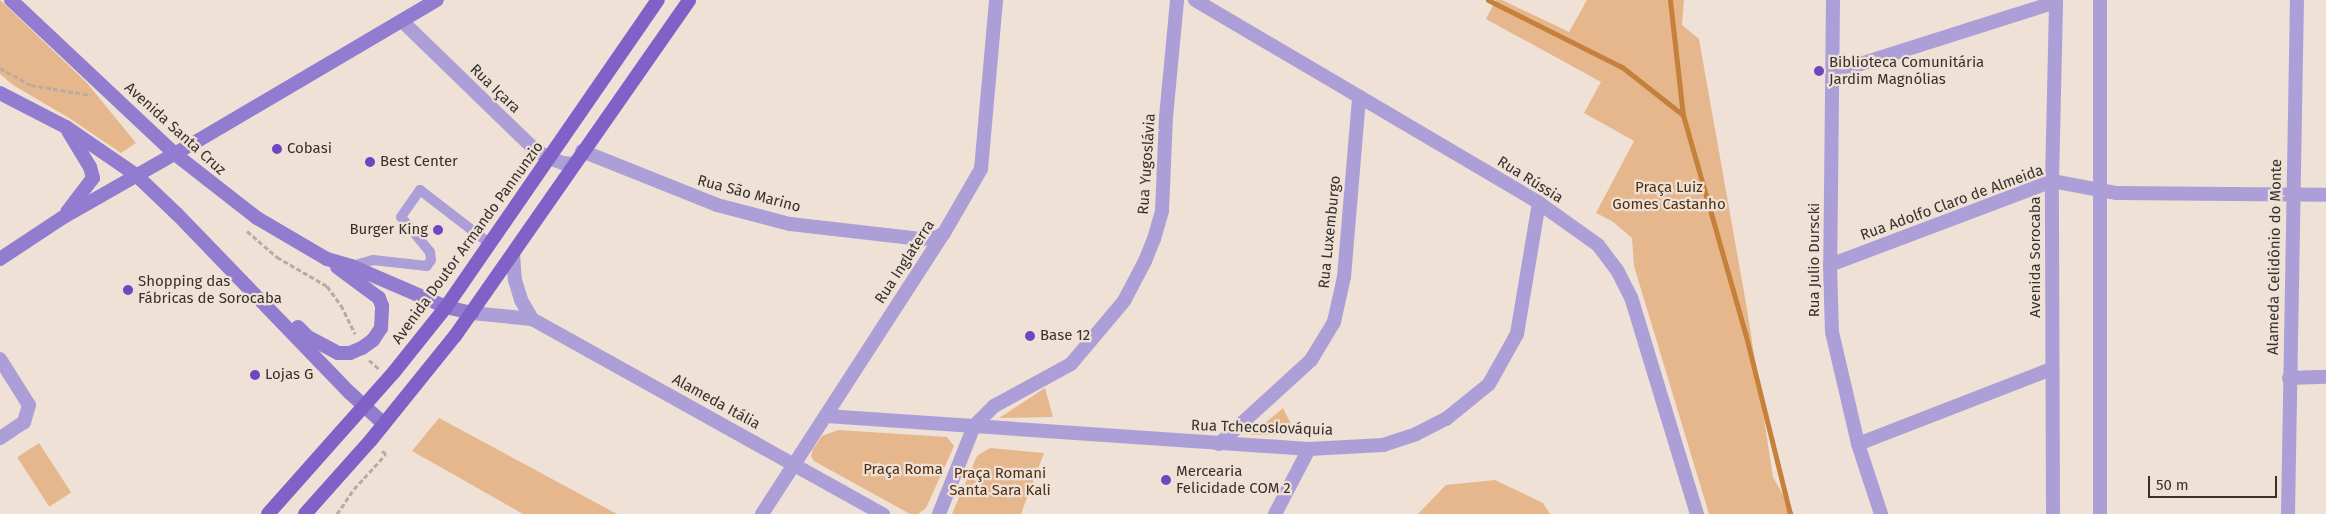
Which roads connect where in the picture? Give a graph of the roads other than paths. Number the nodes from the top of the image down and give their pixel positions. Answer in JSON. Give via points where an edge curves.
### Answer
{"nodes":[{"id":1,"x":11,"y":0,"type":"edge"},
{"id":2,"x":437,"y":0,"type":"edge"},
{"id":3,"x":658,"y":0,"type":"edge"},
{"id":4,"x":689,"y":0,"type":"edge"},
{"id":5,"x":996,"y":0,"type":"edge"},
{"id":6,"x":1177,"y":0,"type":"edge"},
{"id":7,"x":1195,"y":0,"type":"edge"},
{"id":8,"x":1833,"y":0,"type":"edge"},
{"id":9,"x":2100,"y":0,"type":"edge"},
{"id":10,"x":2297,"y":0,"type":"edge"},
{"id":11,"x":2056,"y":1,"type":"edge"},
{"id":12,"x":402,"y":21,"type":"junction"},
{"id":13,"x":1832,"y":73,"type":"junction"},
{"id":14,"x":0,"y":93,"type":"edge"},
{"id":15,"x":1359,"y":97,"type":"junction"},
{"id":16,"x":66,"y":127,"type":"junction"},
{"id":17,"x":582,"y":151,"type":"junction"},
{"id":18,"x":175,"y":154,"type":"junction"},
{"id":19,"x":549,"y":158,"type":"junction"},
{"id":20,"x":574,"y":164,"type":"junction"},
{"id":21,"x":136,"y":175,"type":"junction"},
{"id":22,"x":2052,"y":181,"type":"junction"},
{"id":23,"x":2100,"y":191,"type":"junction"},
{"id":24,"x":2292,"y":194,"type":"junction"},
{"id":25,"x":2326,"y":195,"type":"edge"},
{"id":26,"x":1539,"y":203,"type":"junction"},
{"id":27,"x":177,"y":214,"type":"junction"},
{"id":28,"x":62,"y":218,"type":"junction"},
{"id":29,"x":944,"y":233,"type":"junction"},
{"id":30,"x":490,"y":244,"type":"junction"},
{"id":31,"x":513,"y":254,"type":"junction"},
{"id":32,"x":0,"y":259,"type":"edge"},
{"id":33,"x":327,"y":259,"type":"junction"},
{"id":34,"x":1830,"y":265,"type":"junction"},
{"id":35,"x":351,"y":266,"type":"junction"},
{"id":36,"x":446,"y":307,"type":"junction"},
{"id":37,"x":472,"y":313,"type":"junction"},
{"id":38,"x":532,"y":319,"type":"junction"},
{"id":39,"x":0,"y":359,"type":"edge"},
{"id":40,"x":2052,"y":368,"type":"junction"},
{"id":41,"x":2326,"y":377,"type":"edge"},
{"id":42,"x":2289,"y":378,"type":"junction"},
{"id":43,"x":364,"y":407,"type":"junction"},
{"id":44,"x":826,"y":416,"type":"junction"},
{"id":45,"x":384,"y":424,"type":"junction"},
{"id":46,"x":974,"y":426,"type":"junction"},
{"id":47,"x":0,"y":438,"type":"edge"},
{"id":48,"x":1220,"y":444,"type":"junction"},
{"id":49,"x":1858,"y":444,"type":"junction"},
{"id":50,"x":1309,"y":449,"type":"junction"},
{"id":51,"x":795,"y":464,"type":"junction"},
{"id":52,"x":268,"y":514,"type":"edge"},
{"id":53,"x":305,"y":514,"type":"edge"},
{"id":54,"x":762,"y":514,"type":"edge"},
{"id":55,"x":883,"y":514,"type":"edge"},
{"id":56,"x":939,"y":514,"type":"edge"},
{"id":57,"x":1275,"y":514,"type":"edge"},
{"id":58,"x":1697,"y":514,"type":"edge"},
{"id":59,"x":1881,"y":514,"type":"edge"},
{"id":60,"x":2053,"y":514,"type":"edge"},
{"id":61,"x":2100,"y":514,"type":"edge"},
{"id":62,"x":2288,"y":514,"type":"edge"}],
"edges":[{"from":1,"to":18,"type":"main road","name":"Avenida Santa Cruz"},
{"from":2,"to":12,"type":"main road"},
{"from":3,"to":19,"type":"main road","name":"Avenida Doutor Armando Pannunzio"},
{"from":4,"to":17,"type":"main road"},
{"from":5,"to":29,"type":"street","name":"Rua Inglaterra","via":[[981,169]]},
{"from":6,"to":46,"type":"street","name":"Rua Yugoslávia","via":[[1166,116],[1162,211],[1145,261],[1124,301],[1071,364],[994,406]]},
{"from":7,"to":15,"type":"street","name":"Rua Rússia"},
{"from":8,"to":13,"type":"street","name":"Rua Julio Durscki"},
{"from":9,"to":23,"type":"street"},
{"from":10,"to":24,"type":"street","name":"Alameda Celidônio do Monte"},
{"from":11,"to":13,"type":"street"},
{"from":11,"to":22,"type":"street","name":"Avenida Sorocaba"},
{"from":12,"to":18,"type":"main road"},
{"from":12,"to":19,"type":"street","name":"Rua Içara","via":[[534,149]]},
{"from":13,"to":34,"type":"street","name":"Rua Julio Durscki"},
{"from":14,"to":16,"type":"main road"},
{"from":15,"to":26,"type":"street","name":"Rua Rússia"},
{"from":15,"to":48,"type":"street","name":"Rua Luxemburgo","via":[[1344,277],[1334,322],[1310,360]]},
{"from":16,"to":21,"type":"main road"},
{"from":16,"to":28,"type":"main road","via":[[93,178]]},
{"from":17,"to":20,"type":"main road"},
{"from":17,"to":29,"type":"street","name":"Rua São Marino","via":[[717,205],[790,224],[921,239],[935,238]]},
{"from":18,"to":21,"type":"main road"},
{"from":18,"to":33,"type":"main road","name":"Avenida Santa Cruz","via":[[257,218]]},
{"from":19,"to":20,"type":"street","name":"Rua Içara"},
{"from":19,"to":30,"type":"main road","name":"Avenida Doutor Armando Pannunzio"},
{"from":20,"to":31,"type":"main road"},
{"from":21,"to":27,"type":"main road"},
{"from":21,"to":28,"type":"main road"},
{"from":22,"to":23,"type":"street","name":"Rua Adolfo Claro de Almeida"},
{"from":22,"to":34,"type":"street","name":"Rua Adolfo Claro de Almeida"},
{"from":22,"to":40,"type":"street","name":"Avenida Sorocaba"},
{"from":23,"to":24,"type":"street","name":"Rua Adolfo Claro de Almeida"},
{"from":23,"to":61,"type":"street"},
{"from":24,"to":25,"type":"street","name":"Rua Adolfo Claro de Almeida"},
{"from":24,"to":42,"type":"street","name":"Alameda Celidônio do Monte"},
{"from":26,"to":50,"type":"street","name":"Rua Tchecoslováquia","via":[[1517,334],[1489,384],[1446,419],[1383,446]]},
{"from":26,"to":58,"type":"street","name":"Rua Rússia","via":[[1598,245],[1617,270],[1627,290]]},
{"from":27,"to":33,"type":"main road","via":[[196,226],[308,337],[338,353],[350,352],[373,340],[381,328],[382,306],[373,292]]},
{"from":27,"to":43,"type":"main road"},
{"from":28,"to":32,"type":"main road"},
{"from":29,"to":44,"type":"street","name":"Rua Inglaterra"},
{"from":30,"to":35,"type":"lane","via":[[420,190],[401,217],[430,252],[431,260],[427,266],[373,260]]},
{"from":30,"to":36,"type":"main road","name":"Avenida Doutor Armando Pannunzio"},
{"from":31,"to":37,"type":"main road"},
{"from":31,"to":38,"type":"street","via":[[518,290]]},
{"from":33,"to":35,"type":"main road","name":"Avenida Santa Cruz"},
{"from":34,"to":49,"type":"street","name":"Rua Julio Durscki","via":[[1832,332]]},
{"from":35,"to":36,"type":"main road","name":"Avenida Santa Cruz"},
{"from":36,"to":37,"type":"main road","name":"Avenida Santa Cruz"},
{"from":36,"to":43,"type":"main road","name":"Avenida Doutor Armando Pannunzio"},
{"from":37,"to":38,"type":"street","name":"Alameda Itália"},
{"from":37,"to":45,"type":"main road"},
{"from":38,"to":51,"type":"street","name":"Alameda Itália"},
{"from":39,"to":47,"type":"street","via":[[29,405],[24,422]]},
{"from":40,"to":49,"type":"street"},
{"from":40,"to":60,"type":"street","name":"Avenida Sorocaba"},
{"from":41,"to":42,"type":"street"},
{"from":42,"to":62,"type":"street","name":"Alameda Celidônio do Monte"},
{"from":43,"to":45,"type":"main road"},
{"from":43,"to":52,"type":"main road","name":"Avenida Doutor Armando Pannunzio"},
{"from":44,"to":46,"type":"street","name":"Rua Tchecoslováquia"},
{"from":44,"to":51,"type":"street","name":"Rua Inglaterra"},
{"from":45,"to":53,"type":"main road"},
{"from":46,"to":48,"type":"street","name":"Rua Tchecoslováquia"},
{"from":46,"to":56,"type":"street","name":"Rua Yugoslávia"},
{"from":48,"to":50,"type":"street","name":"Rua Tchecoslováquia"},
{"from":49,"to":59,"type":"street","name":"Rua Julio Durscki"},
{"from":50,"to":57,"type":"street"},
{"from":51,"to":54,"type":"street","name":"Rua Inglaterra"},
{"from":51,"to":55,"type":"street","name":"Alameda Itália"}]}
